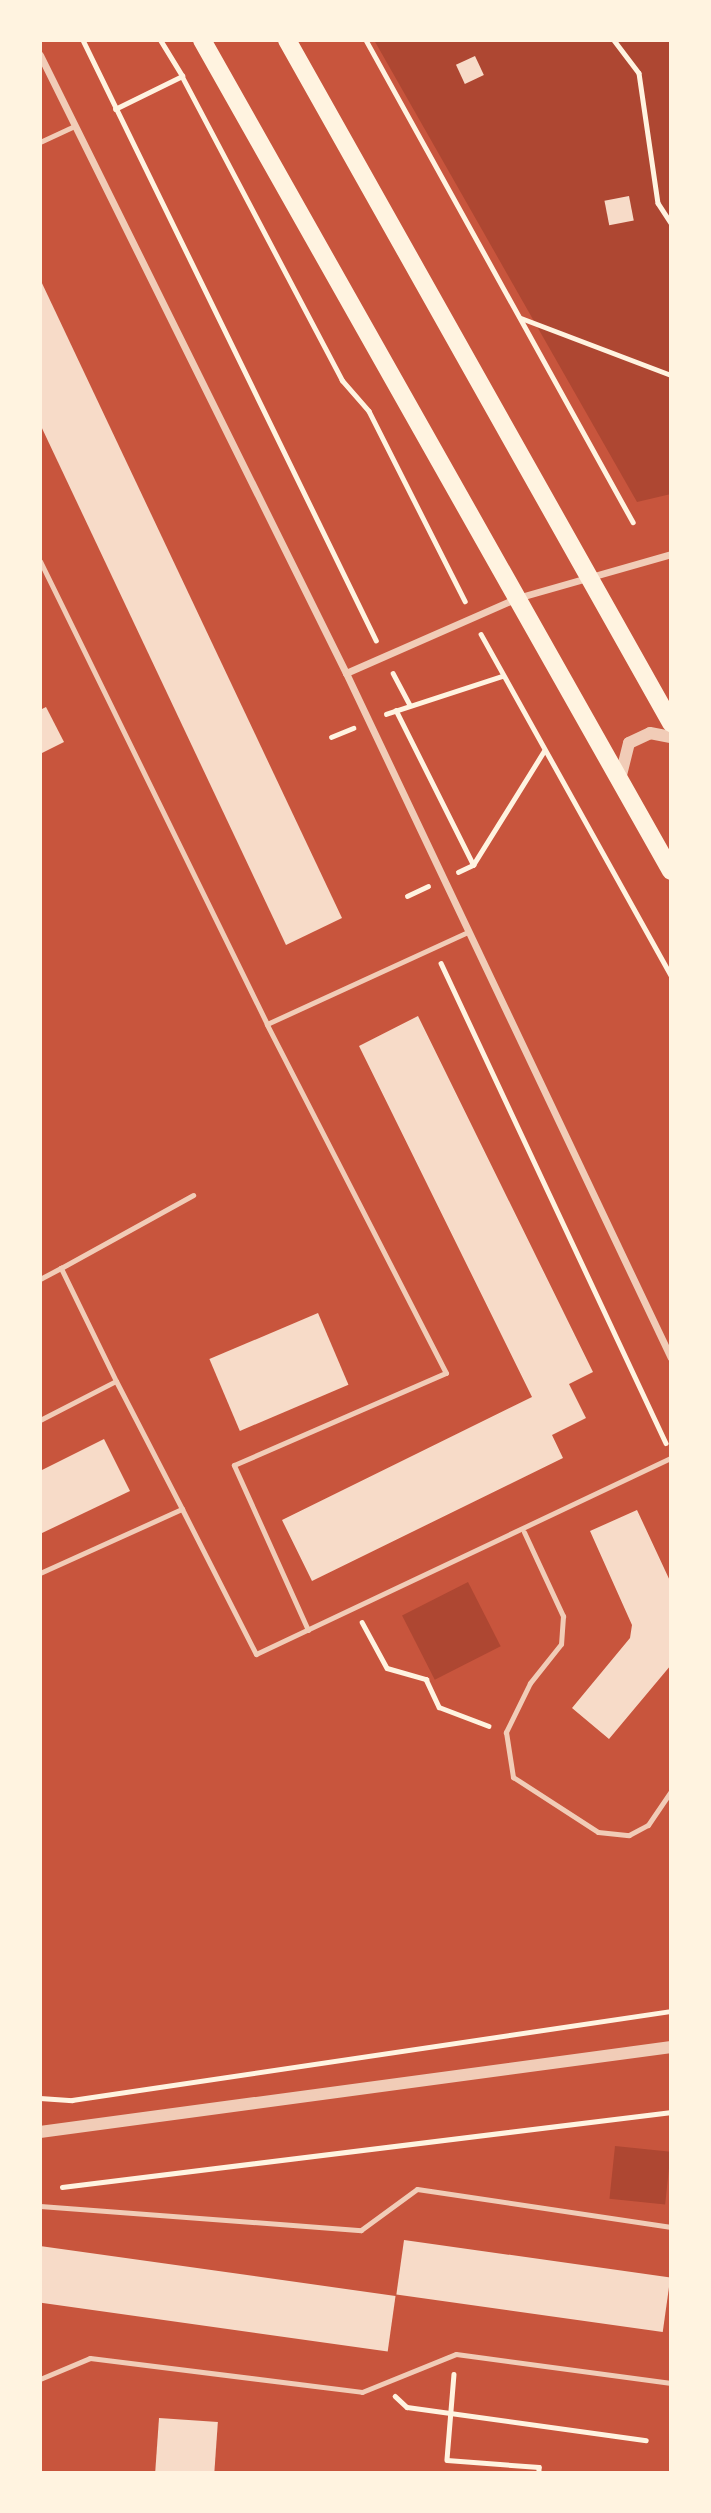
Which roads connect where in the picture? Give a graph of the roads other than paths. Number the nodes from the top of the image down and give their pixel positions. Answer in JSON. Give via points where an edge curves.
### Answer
{"nodes":[{"id":1,"x":202,"y":40,"type":"edge"},
{"id":2,"x":287,"y":40,"type":"edge"},
{"id":3,"x":40,"y":55,"type":"edge"},
{"id":4,"x":75,"y":127,"type":"junction"},
{"id":5,"x":40,"y":142,"type":"edge"},
{"id":6,"x":671,"y":554,"type":"edge"},
{"id":7,"x":40,"y":561,"type":"edge"},
{"id":8,"x":592,"y":573,"type":"junction"},
{"id":9,"x":517,"y":598,"type":"junction"},
{"id":10,"x":346,"y":673,"type":"junction"},
{"id":11,"x":671,"y":723,"type":"edge"},
{"id":12,"x":671,"y":737,"type":"edge"},
{"id":13,"x":624,"y":788,"type":"junction"},
{"id":14,"x":671,"y":871,"type":"edge"},
{"id":15,"x":466,"y":933,"type":"junction"},
{"id":16,"x":267,"y":1024,"type":"junction"},
{"id":17,"x":193,"y":1195,"type":"dead end"},
{"id":18,"x":61,"y":1268,"type":"junction"},
{"id":19,"x":40,"y":1279,"type":"edge"},
{"id":20,"x":671,"y":1358,"type":"edge"},
{"id":21,"x":116,"y":1381,"type":"junction"},
{"id":22,"x":40,"y":1420,"type":"edge"},
{"id":23,"x":671,"y":1456,"type":"edge"},
{"id":24,"x":182,"y":1509,"type":"junction"},
{"id":25,"x":524,"y":1532,"type":"junction"},
{"id":26,"x":40,"y":1573,"type":"edge"},
{"id":27,"x":308,"y":1630,"type":"junction"},
{"id":28,"x":671,"y":1791,"type":"edge"},
{"id":29,"x":671,"y":2047,"type":"edge"},
{"id":30,"x":40,"y":2132,"type":"edge"},
{"id":31,"x":40,"y":2206,"type":"edge"},
{"id":32,"x":671,"y":2227,"type":"edge"},
{"id":33,"x":40,"y":2379,"type":"edge"},
{"id":34,"x":671,"y":2383,"type":"edge"}],
"edges":[{"from":1,"to":9,"type":"main road"},
{"from":2,"to":8,"type":"main road"},
{"from":3,"to":4,"type":"street"},
{"from":4,"to":5,"type":"lane"},
{"from":4,"to":10,"type":"street"},
{"from":6,"to":8,"type":"street"},
{"from":7,"to":16,"type":"lane"},
{"from":8,"to":9,"type":"street"},
{"from":8,"to":11,"type":"main road"},
{"from":9,"to":10,"type":"street"},
{"from":9,"to":13,"type":"main road"},
{"from":10,"to":15,"type":"street"},
{"from":12,"to":13,"type":"street","via":[[650,733],[629,743],[619,763]]},
{"from":13,"to":14,"type":"main road"},
{"from":15,"to":16,"type":"lane"},
{"from":15,"to":20,"type":"street"},
{"from":16,"to":27,"type":"lane","via":[[446,1373],[234,1465]]},
{"from":17,"to":18,"type":"lane"},
{"from":18,"to":19,"type":"lane"},
{"from":18,"to":21,"type":"lane"},
{"from":21,"to":22,"type":"lane"},
{"from":21,"to":24,"type":"lane"},
{"from":23,"to":25,"type":"lane"},
{"from":24,"to":26,"type":"lane"},
{"from":24,"to":27,"type":"lane","via":[[256,1654]]},
{"from":25,"to":27,"type":"lane"},
{"from":25,"to":28,"type":"lane","via":[[563,1616],[561,1644],[530,1683],[506,1732],[513,1777],[598,1832],[629,1835],[648,1825]]},
{"from":29,"to":30,"type":"street"},
{"from":31,"to":32,"type":"lane","via":[[361,2230],[416,2189]]},
{"from":33,"to":34,"type":"lane","via":[[90,2358],[362,2392],[456,2354]]}]}
